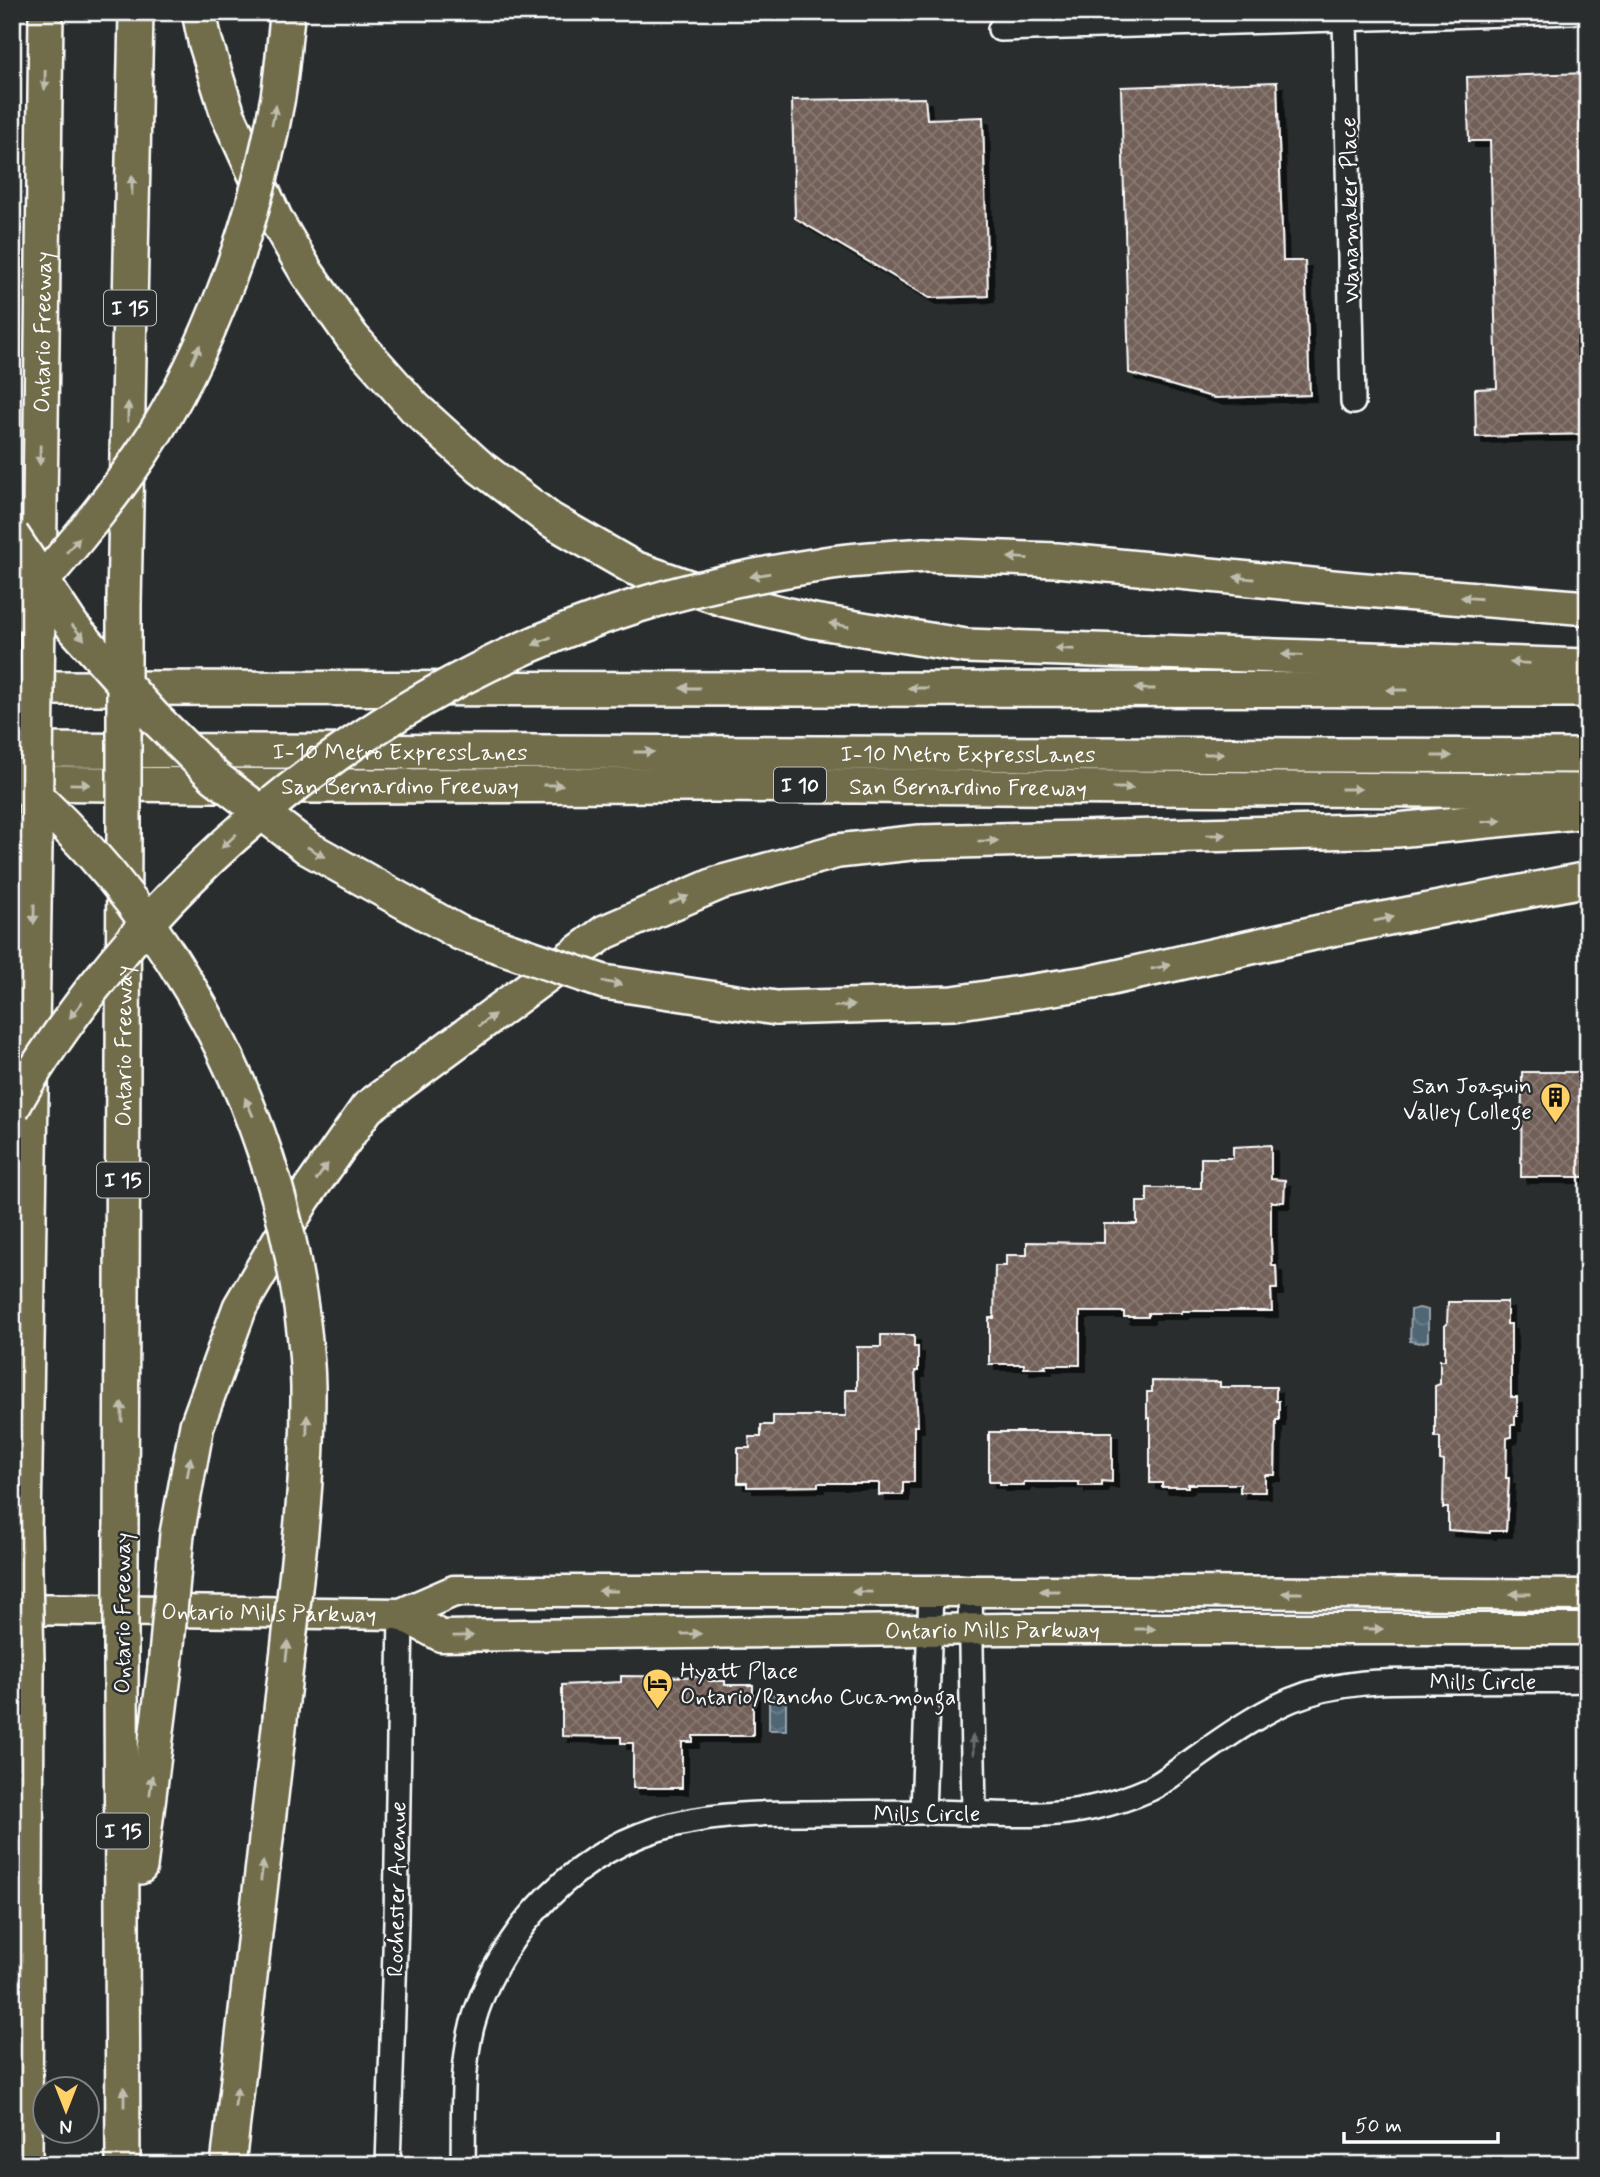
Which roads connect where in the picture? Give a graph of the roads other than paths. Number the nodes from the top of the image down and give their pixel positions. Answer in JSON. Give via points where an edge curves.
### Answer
{"nodes":[{"id":1,"x":46,"y":12,"type":"edge"},
{"id":2,"x":136,"y":12,"type":"edge"},
{"id":3,"x":199,"y":12,"type":"edge"},
{"id":4,"x":1572,"y":12,"type":"edge"},
{"id":5,"x":288,"y":15,"type":"edge"},
{"id":6,"x":1345,"y":19,"type":"junction"},
{"id":7,"x":1000,"y":29,"type":"dead end"},
{"id":8,"x":1353,"y":402,"type":"dead end"},
{"id":9,"x":12,"y":535,"type":"edge"},
{"id":10,"x":1588,"y":608,"type":"edge"},
{"id":11,"x":25,"y":615,"type":"edge"},
{"id":12,"x":1588,"y":666,"type":"edge"},
{"id":13,"x":12,"y":688,"type":"edge"},
{"id":14,"x":1588,"y":690,"type":"edge"},
{"id":15,"x":12,"y":750,"type":"edge"},
{"id":16,"x":1588,"y":756,"type":"edge"},
{"id":17,"x":12,"y":775,"type":"edge"},
{"id":18,"x":12,"y":783,"type":"edge"},
{"id":19,"x":1588,"y":791,"type":"edge"},
{"id":20,"x":1588,"y":811,"type":"edge"},
{"id":21,"x":1588,"y":879,"type":"edge"},
{"id":22,"x":12,"y":1109,"type":"edge"},
{"id":23,"x":930,"y":1592,"type":"junction"},
{"id":24,"x":971,"y":1592,"type":"junction"},
{"id":25,"x":1588,"y":1595,"type":"edge"},
{"id":26,"x":12,"y":1609,"type":"edge"},
{"id":27,"x":401,"y":1614,"type":"junction"},
{"id":28,"x":971,"y":1629,"type":"junction"},
{"id":29,"x":1588,"y":1629,"type":"edge"},
{"id":30,"x":929,"y":1630,"type":"junction"},
{"id":31,"x":1588,"y":1680,"type":"edge"},
{"id":32,"x":12,"y":1766,"type":"edge"},
{"id":33,"x":923,"y":1812,"type":"junction"},
{"id":34,"x":974,"y":1813,"type":"junction"},
{"id":35,"x":27,"y":1859,"type":"junction"},
{"id":36,"x":124,"y":1998,"type":"junction"},
{"id":37,"x":25,"y":2165,"type":"edge"},
{"id":38,"x":123,"y":2165,"type":"edge"},
{"id":39,"x":228,"y":2165,"type":"edge"},
{"id":40,"x":388,"y":2165,"type":"edge"},
{"id":41,"x":463,"y":2165,"type":"edge"}],
"edges":[{"from":1,"to":11,"type":"highway","name":"Ontario Freeway","one_way":true},
{"from":36,"to":2,"type":"highway","name":"Ontario Freeway","number":"I 15","one_way":true,"bridge":true,"via":[[124,603]]},
{"from":12,"to":3,"type":"highway","one_way":true,"via":[[966,646],[814,621],[726,600],[634,568],[549,519],[480,467],[415,408],[352,337],[276,220],[228,115]]},
{"from":4,"to":6,"type":"street"},
{"from":11,"to":5,"type":"highway","one_way":true,"bridge":true,"via":[[143,451],[187,373],[224,289],[265,158]]},
{"from":6,"to":7,"type":"street"},
{"from":6,"to":8,"type":"street","name":"Wanamaker Place"},
{"from":9,"to":21,"type":"highway","one_way":true,"bridge":true,"via":[[73,627],[215,778],[308,848],[460,933],[604,982],[776,1008],[953,1003],[1094,982]]},
{"from":10,"to":22,"type":"highway","one_way":true,"bridge":true,"via":[[1057,560],[925,555],[821,564],[723,582],[638,605],[499,660],[400,713],[321,765],[183,884],[119,955],[64,1026]]},
{"from":11,"to":35,"type":"highway","name":"Ontario Freeway","one_way":true,"bridge":true,"via":[[35,846],[24,1529]]},
{"from":14,"to":13,"type":"highway","one_way":true},
{"from":15,"to":16,"type":"highway","name":"I-10 Metro ExpressLanes","one_way":true},
{"from":39,"to":17,"type":"highway","one_way":true,"bridge":true,"via":[[306,1472],[308,1385],[300,1296],[281,1203],[255,1121],[218,1038],[170,953],[113,876],[54,811]]},
{"from":18,"to":19,"type":"highway","name":"San Bernardino Freeway","number":"I 10","one_way":true},
{"from":36,"to":20,"type":"highway","one_way":true,"bridge":true,"via":[[177,1534],[197,1425],[240,1307],[304,1198],[367,1108],[605,932],[719,883],[838,851],[920,842],[1397,830]]},
{"from":23,"to":24,"type":"main road","name":"Ontario Mills Parkway"},
{"from":23,"to":27,"type":"main road","name":"Ontario Mills Parkway","one_way":true,"via":[[454,1591]]},
{"from":23,"to":30,"type":"street"},
{"from":25,"to":24,"type":"main road","name":"Ontario Mills Parkway","one_way":true},
{"from":24,"to":28,"type":"street"},
{"from":26,"to":27,"type":"main road","name":"Ontario Mills Parkway"},
{"from":27,"to":30,"type":"main road","name":"Ontario Mills Parkway","one_way":true,"via":[[441,1636]]},
{"from":27,"to":40,"type":"street","name":"Rochester Avenue"},
{"from":28,"to":29,"type":"main road","name":"Ontario Mills Parkway","one_way":true},
{"from":28,"to":30,"type":"main road","name":"Ontario Mills Parkway"},
{"from":34,"to":28,"type":"street","one_way":true},
{"from":30,"to":33,"type":"street"},
{"from":31,"to":34,"type":"street","name":"Mills Circle","via":[[1370,1681],[1332,1687],[1259,1715],[1153,1788],[1076,1811]]},
{"from":32,"to":35,"type":"highway"},
{"from":33,"to":34,"type":"street","name":"Mills Circle"},
{"from":33,"to":41,"type":"street","name":"Mills Circle","via":[[752,1813],[695,1819],[637,1836],[574,1873],[522,1926],[480,1999],[468,2056]]},
{"from":35,"to":37,"type":"highway","name":"Ontario Freeway"},
{"from":38,"to":36,"type":"highway","name":"Ontario Freeway","number":"I 15","one_way":true}]}
